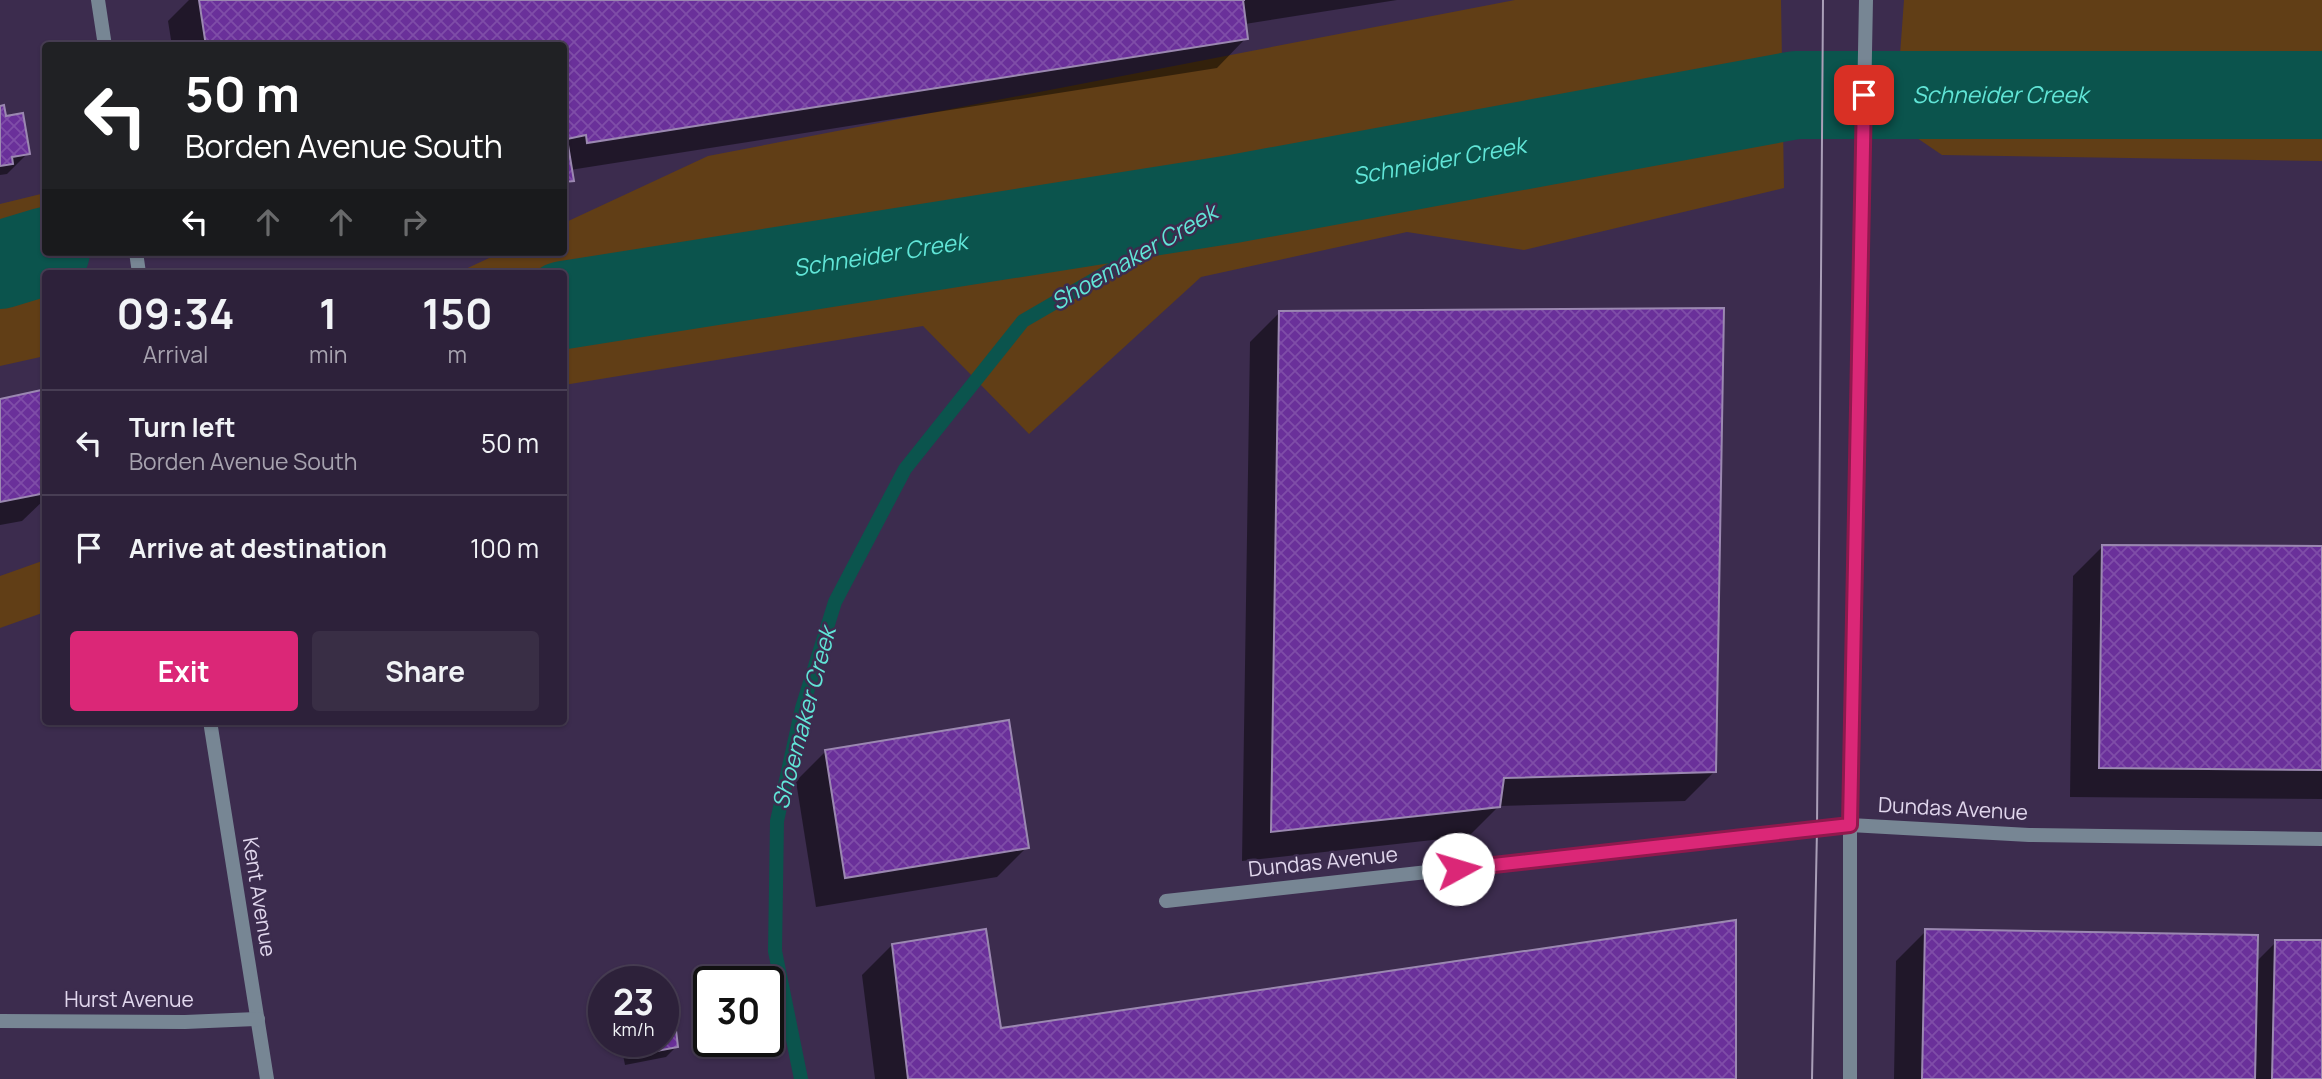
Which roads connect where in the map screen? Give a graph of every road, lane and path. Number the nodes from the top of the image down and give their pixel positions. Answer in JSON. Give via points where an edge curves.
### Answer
{"nodes":[{"id":1,"x":98,"y":0,"type":"edge"},
{"id":2,"x":1866,"y":0,"type":"edge"},
{"id":3,"x":104,"y":42,"type":"edge"},
{"id":4,"x":211,"y":725,"type":"edge"},
{"id":5,"x":1850,"y":825,"type":"junction"},
{"id":6,"x":2322,"y":839,"type":"edge"},
{"id":7,"x":1166,"y":901,"type":"dead end"},
{"id":8,"x":258,"y":1019,"type":"junction"},
{"id":9,"x":0,"y":1021,"type":"edge"},
{"id":10,"x":267,"y":1079,"type":"edge"},
{"id":11,"x":1850,"y":1079,"type":"edge"}],
"edges":[{"from":1,"to":3,"type":"street"},
{"from":2,"to":5,"type":"street"},
{"from":4,"to":8,"type":"street","name":"Kent Avenue"},
{"from":5,"to":6,"type":"street","name":"Dundas Avenue","via":[[2029,835]]},
{"from":5,"to":7,"type":"street","name":"Dundas Avenue"},
{"from":5,"to":11,"type":"street"},
{"from":8,"to":9,"type":"street","name":"Hurst Avenue"},
{"from":8,"to":10,"type":"street","name":"Kent Avenue"}]}
